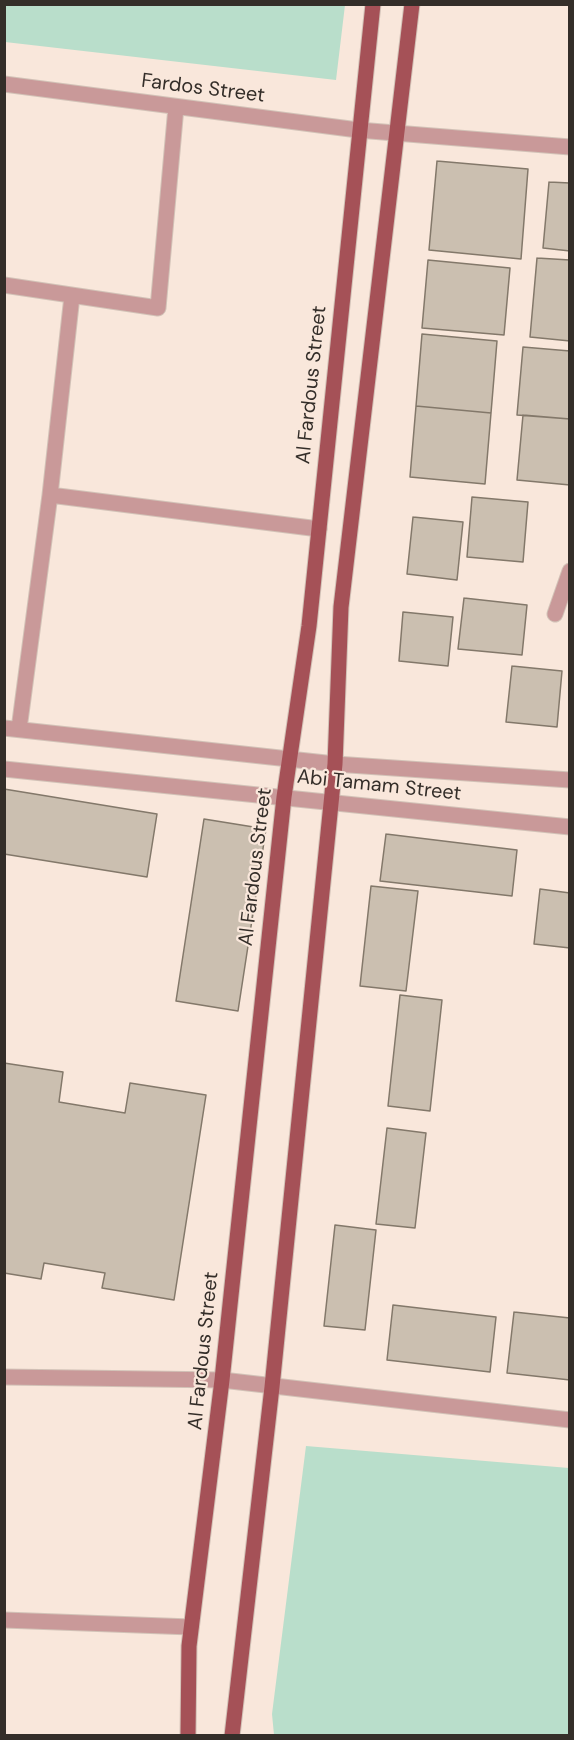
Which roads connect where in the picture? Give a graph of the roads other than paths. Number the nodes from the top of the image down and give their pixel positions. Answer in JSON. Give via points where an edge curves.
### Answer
{"nodes":[{"id":1,"x":373,"y":4,"type":"edge"},
{"id":2,"x":412,"y":4,"type":"edge"},
{"id":3,"x":4,"y":84,"type":"edge"},
{"id":4,"x":176,"y":107,"type":"junction"},
{"id":5,"x":358,"y":130,"type":"junction"},
{"id":6,"x":397,"y":134,"type":"junction"},
{"id":7,"x":570,"y":147,"type":"edge"},
{"id":8,"x":4,"y":285,"type":"edge"},
{"id":9,"x":72,"y":296,"type":"junction"},
{"id":10,"x":50,"y":495,"type":"junction"},
{"id":11,"x":319,"y":529,"type":"junction"},
{"id":12,"x":570,"y":571,"type":"edge"},
{"id":13,"x":555,"y":614,"type":"dead end"},
{"id":14,"x":12,"y":728,"type":"edge"},
{"id":15,"x":291,"y":759,"type":"junction"},
{"id":16,"x":335,"y":764,"type":"junction"},
{"id":17,"x":4,"y":769,"type":"edge"},
{"id":18,"x":570,"y":780,"type":"edge"},
{"id":19,"x":284,"y":797,"type":"junction"},
{"id":20,"x":331,"y":801,"type":"junction"},
{"id":21,"x":570,"y":827,"type":"edge"},
{"id":22,"x":4,"y":1377,"type":"edge"},
{"id":23,"x":222,"y":1380,"type":"junction"},
{"id":24,"x":272,"y":1387,"type":"junction"},
{"id":25,"x":570,"y":1420,"type":"edge"},
{"id":26,"x":4,"y":1620,"type":"edge"},
{"id":27,"x":191,"y":1627,"type":"junction"},
{"id":28,"x":188,"y":1736,"type":"edge"},
{"id":29,"x":232,"y":1736,"type":"edge"}],
"edges":[{"from":1,"to":5,"type":"main road","name":"Al Fardous Street"},
{"from":2,"to":6,"type":"main road"},
{"from":3,"to":4,"type":"street","name":"Fardos Street"},
{"from":4,"to":5,"type":"street","name":"Fardos Street"},
{"from":4,"to":9,"type":"street","via":[[158,308]]},
{"from":5,"to":6,"type":"street","name":"Fardos Street"},
{"from":5,"to":11,"type":"main road","name":"Al Fardous Street"},
{"from":6,"to":7,"type":"street","name":"Fardos Street"},
{"from":6,"to":16,"type":"main road","via":[[341,607]]},
{"from":8,"to":9,"type":"street"},
{"from":9,"to":10,"type":"street"},
{"from":10,"to":11,"type":"street"},
{"from":10,"to":14,"type":"street"},
{"from":11,"to":15,"type":"main road","name":"Al Fardous Street"},
{"from":12,"to":13,"type":"street"},
{"from":14,"to":15,"type":"street","name":"Abi Tamam Street"},
{"from":15,"to":16,"type":"street","name":"Abi Tamam Street"},
{"from":15,"to":19,"type":"main road","name":"Al Fardous Street"},
{"from":16,"to":18,"type":"street","name":"Abi Tamam Street"},
{"from":16,"to":20,"type":"main road"},
{"from":17,"to":19,"type":"street","name":"Abi Tamam Street"},
{"from":19,"to":20,"type":"street","name":"Abi Tamam Street"},
{"from":19,"to":23,"type":"main road","name":"Al Fardous Street"},
{"from":20,"to":21,"type":"street","name":"Abi Tamam Street"},
{"from":20,"to":24,"type":"main road"},
{"from":22,"to":23,"type":"street"},
{"from":23,"to":24,"type":"street"},
{"from":23,"to":27,"type":"main road","name":"Al Fardous Street"},
{"from":24,"to":25,"type":"street"},
{"from":24,"to":29,"type":"main road"},
{"from":26,"to":27,"type":"street"},
{"from":27,"to":28,"type":"main road","name":"Al Fardous Street"}]}
